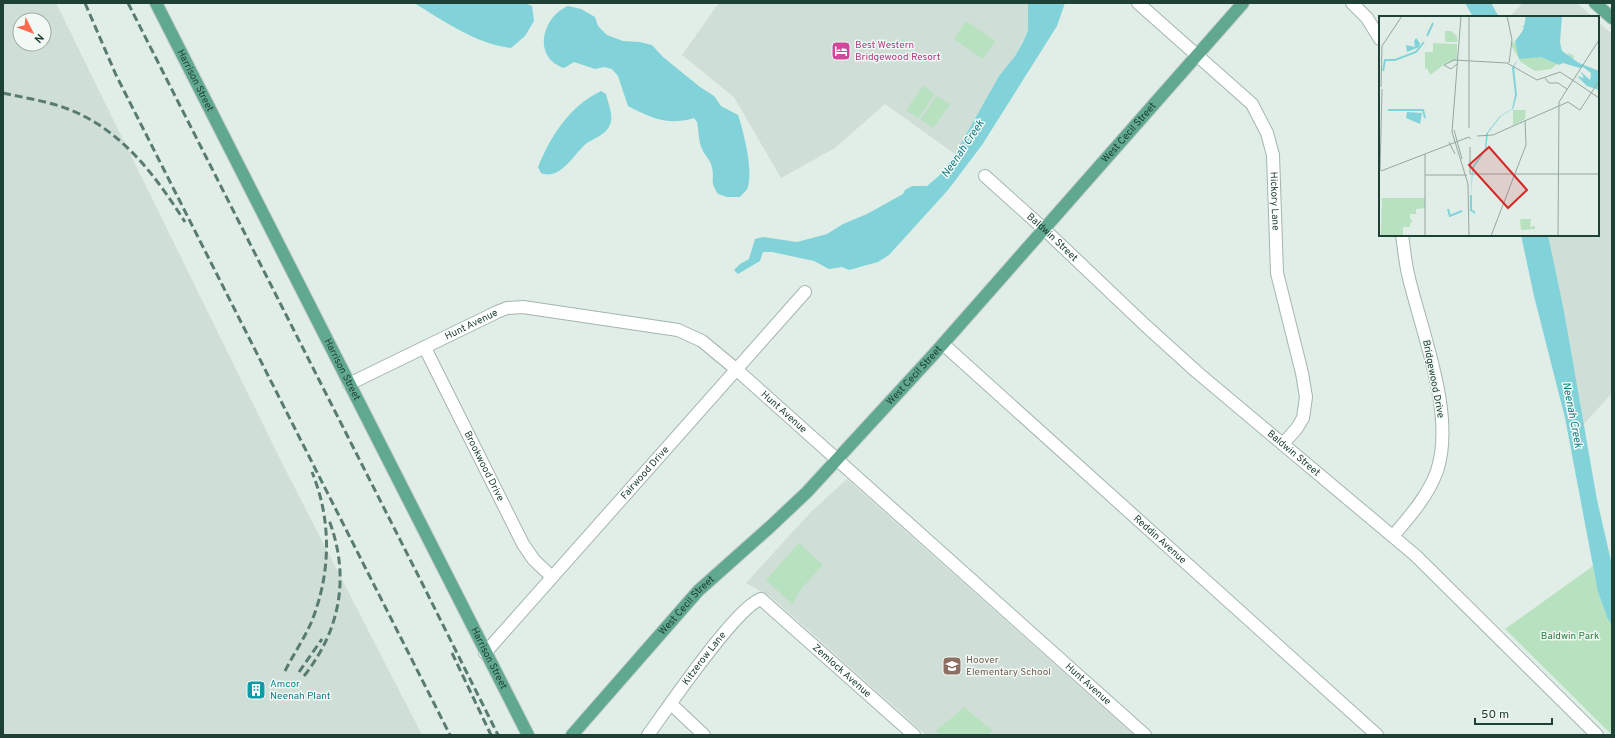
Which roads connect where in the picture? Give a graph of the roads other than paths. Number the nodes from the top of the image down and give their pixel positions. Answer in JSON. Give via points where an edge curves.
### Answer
{"nodes":[{"id":1,"x":156,"y":3,"type":"edge"},
{"id":2,"x":1138,"y":3,"type":"edge"},
{"id":3,"x":1243,"y":3,"type":"edge"},
{"id":4,"x":1352,"y":3,"type":"edge"},
{"id":5,"x":1595,"y":3,"type":"edge"},
{"id":6,"x":1612,"y":18,"type":"edge"},
{"id":7,"x":1379,"y":37,"type":"edge"},
{"id":8,"x":1198,"y":55,"type":"junction"},
{"id":9,"x":985,"y":176,"type":"dead end"},
{"id":10,"x":1044,"y":229,"type":"junction"},
{"id":11,"x":1402,"y":236,"type":"edge"},
{"id":12,"x":805,"y":292,"type":"dead end"},
{"id":13,"x":943,"y":344,"type":"junction"},
{"id":14,"x":424,"y":348,"type":"junction"},
{"id":15,"x":737,"y":370,"type":"junction"},
{"id":16,"x":349,"y":384,"type":"junction"},
{"id":17,"x":1283,"y":444,"type":"junction"},
{"id":18,"x":836,"y":459,"type":"junction"},
{"id":19,"x":1393,"y":536,"type":"junction"},
{"id":20,"x":552,"y":577,"type":"junction"},
{"id":21,"x":771,"y":606,"type":"joint"},
{"id":22,"x":485,"y":653,"type":"junction"},
{"id":23,"x":670,"y":704,"type":"junction"},
{"id":24,"x":528,"y":735,"type":"edge"},
{"id":25,"x":572,"y":735,"type":"edge"},
{"id":26,"x":648,"y":735,"type":"edge"},
{"id":27,"x":704,"y":735,"type":"edge"},
{"id":28,"x":914,"y":735,"type":"edge"},
{"id":29,"x":1145,"y":735,"type":"edge"},
{"id":30,"x":1377,"y":735,"type":"edge"},
{"id":31,"x":1597,"y":735,"type":"edge"}],
"edges":[{"from":1,"to":16,"type":"main road","name":"Harrison Street"},
{"from":2,"to":8,"type":"street","name":"Hickory Lane"},
{"from":3,"to":8,"type":"main road","name":"West Cecil Street"},
{"from":4,"to":7,"type":"street","via":[[1367,18]]},
{"from":5,"to":6,"type":"main road"},
{"from":8,"to":10,"type":"main road","name":"West Cecil Street"},
{"from":8,"to":17,"type":"street","name":"Hickory Lane","via":[[1252,104],[1267,133],[1273,155],[1277,273],[1306,397],[1303,418]]},
{"from":9,"to":10,"type":"street","name":"Baldwin Street"},
{"from":10,"to":13,"type":"main road","name":"West Cecil Street"},
{"from":10,"to":17,"type":"street","name":"Baldwin Street","via":[[1198,373]]},
{"from":11,"to":19,"type":"street","name":"Bridgewood Drive","via":[[1407,273],[1439,398],[1442,426],[1441,451],[1437,470],[1429,488]]},
{"from":12,"to":15,"type":"street","name":"Fairwood Drive"},
{"from":13,"to":18,"type":"main road","name":"West Cecil Street"},
{"from":13,"to":30,"type":"street","name":"Reddin Avenue"},
{"from":14,"to":15,"type":"street","name":"Hunt Avenue","via":[[497,312],[507,308],[523,307],[678,330],[702,341]]},
{"from":14,"to":16,"type":"street","name":"Hunt Avenue"},
{"from":14,"to":20,"type":"street","name":"Brookwood Drive","via":[[523,544],[534,560]]},
{"from":15,"to":18,"type":"street","name":"Hunt Avenue"},
{"from":15,"to":20,"type":"street","name":"Fairwood Drive"},
{"from":16,"to":22,"type":"main road","name":"Harrison Street"},
{"from":17,"to":19,"type":"street","name":"Baldwin Street"},
{"from":18,"to":25,"type":"main road","name":"West Cecil Street","via":[[807,492],[698,591]]},
{"from":18,"to":29,"type":"street","name":"Hunt Avenue"},
{"from":19,"to":31,"type":"street","name":"Baldwin Street"},
{"from":20,"to":22,"type":"street","name":"Fairwood Drive"},
{"from":21,"to":23,"type":"street","name":"Kitzerow Lane","via":[[761,599],[750,605],[715,644]]},
{"from":21,"to":28,"type":"street","name":"Zemlock Avenue"},
{"from":22,"to":24,"type":"main road","name":"Harrison Street"},
{"from":23,"to":26,"type":"street","name":"Kitzerow Lane"},
{"from":23,"to":27,"type":"street"}]}
